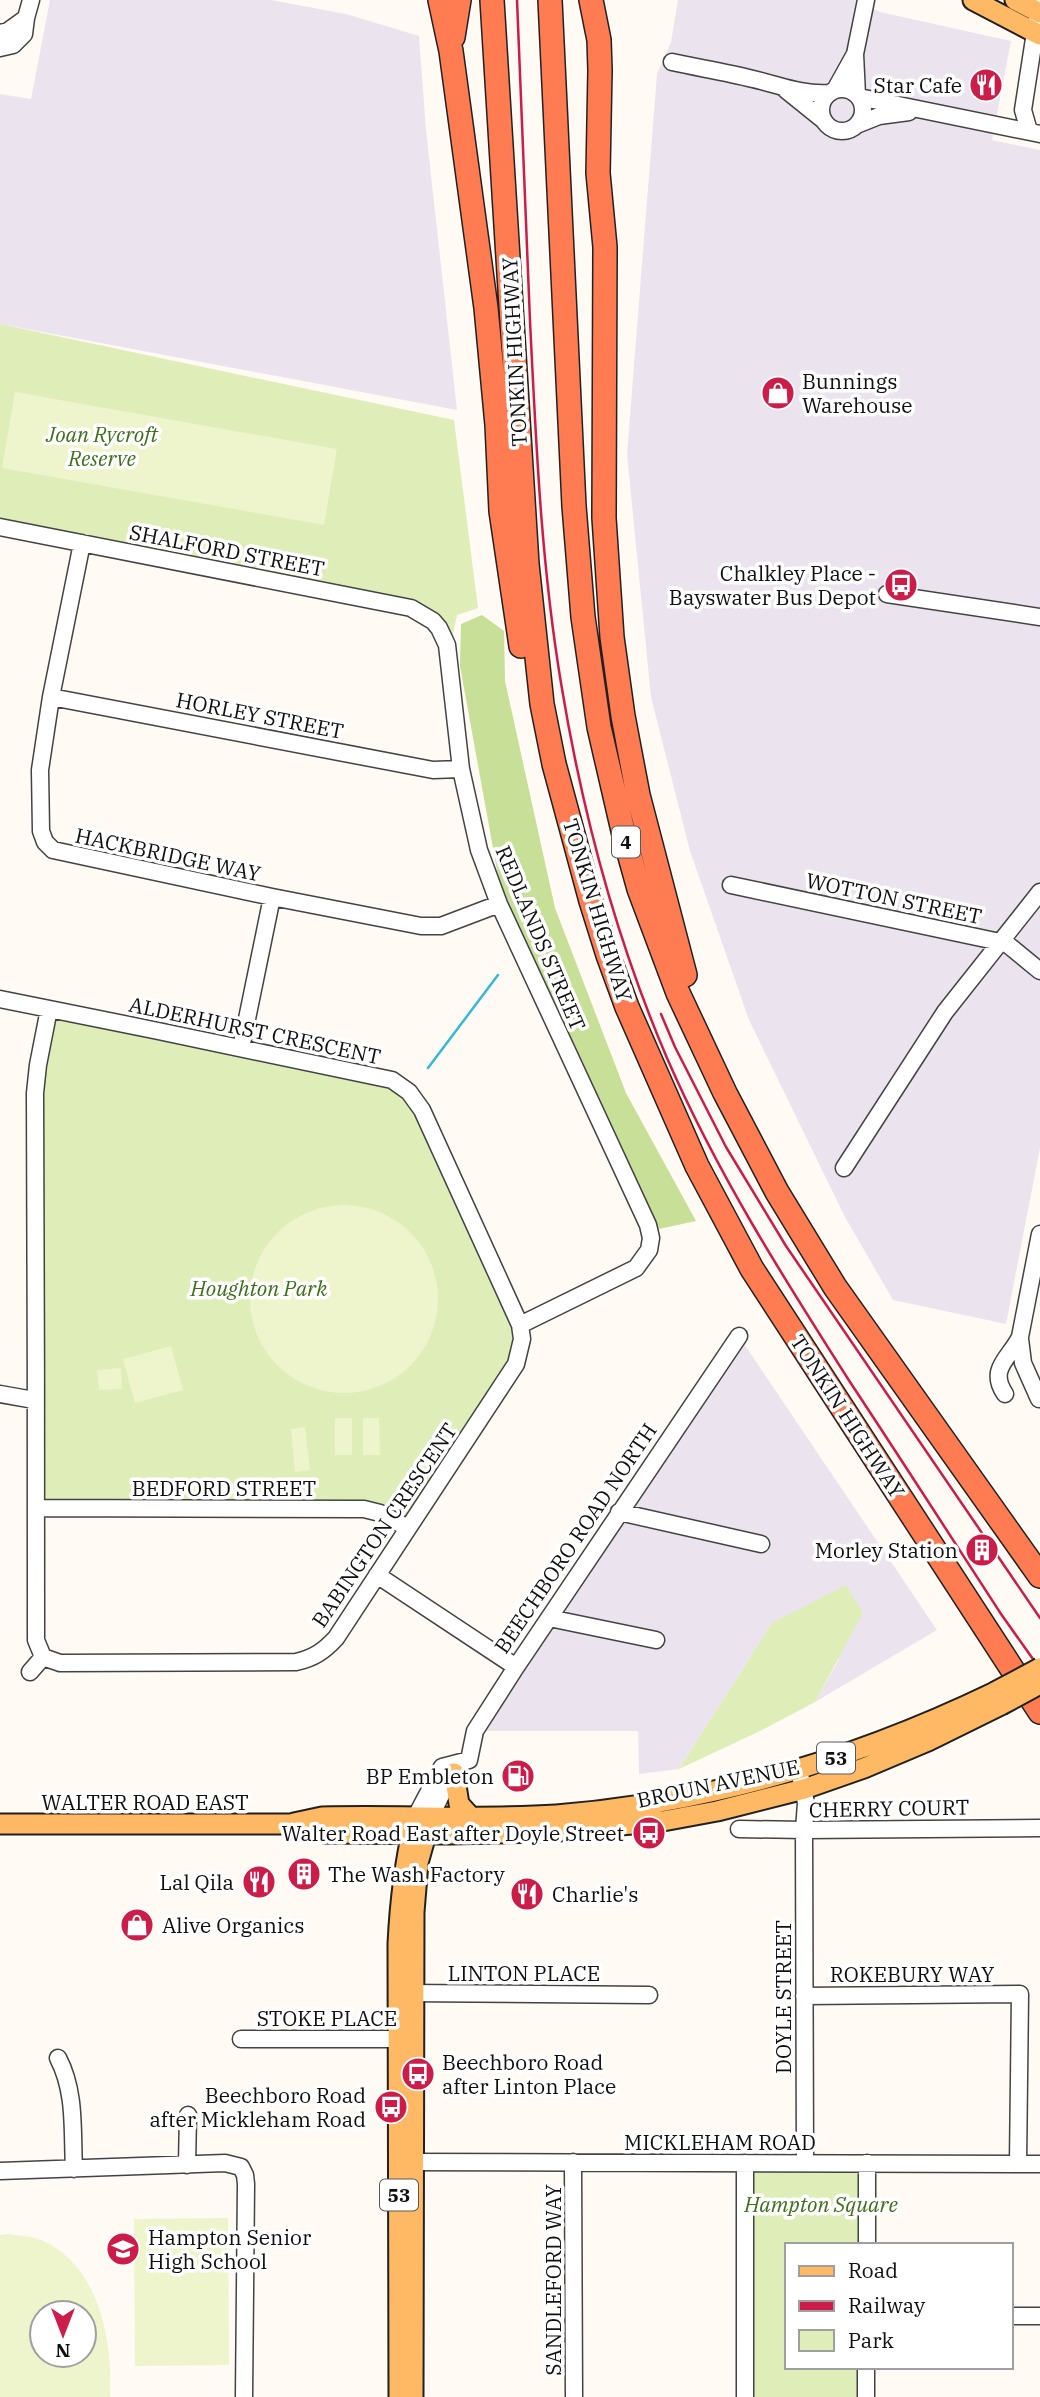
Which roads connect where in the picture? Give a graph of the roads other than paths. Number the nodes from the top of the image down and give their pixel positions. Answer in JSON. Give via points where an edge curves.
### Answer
{"nodes":[{"id":1,"x":31,"y":0,"type":"edge"},
{"id":2,"x":440,"y":0,"type":"edge"},
{"id":3,"x":459,"y":0,"type":"edge"},
{"id":4,"x":492,"y":0,"type":"edge"},
{"id":5,"x":550,"y":0,"type":"edge"},
{"id":6,"x":591,"y":0,"type":"edge"},
{"id":7,"x":866,"y":0,"type":"edge"},
{"id":8,"x":973,"y":0,"type":"edge"},
{"id":9,"x":1016,"y":0,"type":"edge"},
{"id":10,"x":1040,"y":9,"type":"edge"},
{"id":11,"x":26,"y":18,"type":"junction"},
{"id":12,"x":0,"y":33,"type":"edge"},
{"id":13,"x":1038,"y":34,"type":"edge"},
{"id":14,"x":0,"y":47,"type":"edge"},
{"id":15,"x":451,"y":51,"type":"junction"},
{"id":16,"x":855,"y":54,"type":"junction"},
{"id":17,"x":672,"y":62,"type":"dead end"},
{"id":18,"x":785,"y":89,"type":"junction"},
{"id":19,"x":832,"y":91,"type":"junction"},
{"id":20,"x":858,"y":96,"type":"junction"},
{"id":21,"x":926,"y":111,"type":"junction"},
{"id":22,"x":1040,"y":113,"type":"edge"},
{"id":23,"x":822,"y":119,"type":"junction"},
{"id":24,"x":859,"y":124,"type":"junction"},
{"id":25,"x":1035,"y":132,"type":"edge"},
{"id":26,"x":0,"y":527,"type":"edge"},
{"id":27,"x":82,"y":543,"type":"junction"},
{"id":28,"x":887,"y":594,"type":"dead end"},
{"id":29,"x":1040,"y":617,"type":"edge"},
{"id":30,"x":439,"y":628,"type":"joint"},
{"id":31,"x":51,"y":697,"type":"junction"},
{"id":32,"x":554,"y":764,"type":"junction"},
{"id":33,"x":461,"y":769,"type":"junction"},
{"id":34,"x":731,"y":885,"type":"dead end"},
{"id":35,"x":1040,"y":892,"type":"edge"},
{"id":36,"x":272,"y":897,"type":"junction"},
{"id":37,"x":499,"y":904,"type":"junction"},
{"id":38,"x":1000,"y":942,"type":"junction"},
{"id":39,"x":1040,"y":971,"type":"edge"},
{"id":40,"x":0,"y":999,"type":"edge"},
{"id":41,"x":49,"y":1009,"type":"junction"},
{"id":42,"x":703,"y":1043,"type":"junction"},
{"id":43,"x":241,"y":1048,"type":"junction"},
{"id":44,"x":844,"y":1168,"type":"dead end"},
{"id":45,"x":1040,"y":1234,"type":"edge"},
{"id":46,"x":520,"y":1325,"type":"junction"},
{"id":47,"x":739,"y":1336,"type":"dead end"},
{"id":48,"x":1020,"y":1337,"type":"junction"},
{"id":49,"x":1003,"y":1362,"type":"junction"},
{"id":50,"x":0,"y":1394,"type":"edge"},
{"id":51,"x":1005,"y":1394,"type":"dead end"},
{"id":52,"x":1040,"y":1399,"type":"edge"},
{"id":53,"x":34,"y":1400,"type":"junction"},
{"id":54,"x":36,"y":1508,"type":"junction"},
{"id":55,"x":620,"y":1512,"type":"junction"},
{"id":56,"x":408,"y":1528,"type":"junction"},
{"id":57,"x":761,"y":1544,"type":"dead end"},
{"id":58,"x":377,"y":1575,"type":"junction"},
{"id":59,"x":1040,"y":1576,"type":"edge"},
{"id":60,"x":550,"y":1618,"type":"junction"},
{"id":61,"x":656,"y":1640,"type":"dead end"},
{"id":62,"x":43,"y":1657,"type":"junction"},
{"id":63,"x":516,"y":1667,"type":"junction"},
{"id":64,"x":1040,"y":1668,"type":"edge"},
{"id":65,"x":30,"y":1672,"type":"dead end"},
{"id":66,"x":1040,"y":1684,"type":"edge"},
{"id":67,"x":998,"y":1699,"type":"junction"},
{"id":68,"x":1040,"y":1712,"type":"edge"},
{"id":69,"x":454,"y":1768,"type":"junction"},
{"id":70,"x":794,"y":1782,"type":"junction"},
{"id":71,"x":470,"y":1816,"type":"junction"},
{"id":72,"x":0,"y":1824,"type":"edge"},
{"id":73,"x":290,"y":1824,"type":"junction"},
{"id":74,"x":421,"y":1825,"type":"junction"},
{"id":75,"x":1040,"y":1828,"type":"edge"},
{"id":76,"x":738,"y":1829,"type":"dead end"},
{"id":77,"x":804,"y":1830,"type":"junction"},
{"id":78,"x":381,"y":1832,"type":"junction"},
{"id":79,"x":401,"y":1885,"type":"junction"},
{"id":80,"x":405,"y":1994,"type":"junction"},
{"id":81,"x":649,"y":1994,"type":"dead end"},
{"id":82,"x":804,"y":1996,"type":"junction"},
{"id":83,"x":241,"y":2039,"type":"dead end"},
{"id":84,"x":405,"y":2039,"type":"junction"},
{"id":85,"x":58,"y":2058,"type":"dead end"},
{"id":86,"x":188,"y":2115,"type":"dead end"},
{"id":87,"x":406,"y":2162,"type":"junction"},
{"id":88,"x":573,"y":2162,"type":"junction"},
{"id":89,"x":745,"y":2163,"type":"junction"},
{"id":90,"x":804,"y":2163,"type":"junction"},
{"id":91,"x":867,"y":2163,"type":"junction"},
{"id":92,"x":1018,"y":2164,"type":"junction"},
{"id":93,"x":1040,"y":2164,"type":"edge"},
{"id":94,"x":187,"y":2165,"type":"junction"},
{"id":95,"x":74,"y":2169,"type":"junction"},
{"id":96,"x":0,"y":2171,"type":"edge"},
{"id":97,"x":867,"y":2243,"type":"edge"},
{"id":98,"x":1012,"y":2316,"type":"edge"},
{"id":99,"x":1040,"y":2316,"type":"edge"},
{"id":100,"x":866,"y":2369,"type":"edge"},
{"id":101,"x":244,"y":2397,"type":"edge"},
{"id":102,"x":399,"y":2397,"type":"edge"},
{"id":103,"x":413,"y":2397,"type":"edge"},
{"id":104,"x":574,"y":2397,"type":"edge"},
{"id":105,"x":745,"y":2397,"type":"edge"},
{"id":106,"x":866,"y":2397,"type":"edge"}],
"edges":[{"from":1,"to":11,"type":"street"},
{"from":2,"to":15,"type":"highway"},
{"from":3,"to":15,"type":"highway"},
{"from":4,"to":32,"type":"highway","name":"TONKIN HIGHWAY","via":[[527,564],[542,704]]},
{"from":5,"to":42,"type":"highway","number":"4","via":[[575,520],[590,672],[611,781],[639,889],[678,993]]},
{"from":6,"to":42,"type":"highway","via":[[600,70],[604,517],[612,637],[638,795]]},
{"from":7,"to":16,"type":"street"},
{"from":8,"to":13,"type":"main road"},
{"from":9,"to":10,"type":"main road"},
{"from":10,"to":13,"type":"street"},
{"from":11,"to":12,"type":"street"},
{"from":11,"to":14,"type":"street","via":[[20,40]]},
{"from":13,"to":25,"type":"street","via":[[1023,110]]},
{"from":15,"to":32,"type":"highway","via":[[485,308],[508,562],[535,722]]},
{"from":16,"to":19,"type":"street"},
{"from":16,"to":20,"type":"street"},
{"from":17,"to":18,"type":"street"},
{"from":18,"to":19,"type":"street","via":[[817,94]]},
{"from":18,"to":23,"type":"street"},
{"from":19,"to":20,"type":"street","via":[[849,89]]},
{"from":19,"to":23,"type":"street","via":[[821,105]]},
{"from":20,"to":21,"type":"street"},
{"from":20,"to":24,"type":"street","via":[[864,111]]},
{"from":21,"to":24,"type":"street","via":[[897,112]]},
{"from":21,"to":25,"type":"street"},
{"from":22,"to":25,"type":"street"},
{"from":23,"to":24,"type":"street","via":[[839,131]]},
{"from":26,"to":27,"type":"street","name":"SHALFORD STREET"},
{"from":27,"to":30,"type":"street","name":"SHALFORD STREET","via":[[411,608]]},
{"from":27,"to":31,"type":"street","name":"HACKBRIDGE WAY"},
{"from":28,"to":29,"type":"street"},
{"from":30,"to":33,"type":"street","name":"REDLANDS STREET","via":[[450,653]]},
{"from":31,"to":33,"type":"street","name":"HORLEY STREET","via":[[433,770]]},
{"from":31,"to":36,"type":"street","name":"HACKBRIDGE WAY","via":[[39,786],[44,842],[53,850]]},
{"from":32,"to":68,"type":"highway","name":"TONKIN HIGHWAY","via":[[608,955],[671,1111],[723,1219]]},
{"from":33,"to":37,"type":"street","name":"REDLANDS STREET","via":[[479,850]]},
{"from":34,"to":38,"type":"street","name":"WOTTON STREET"},
{"from":35,"to":38,"type":"street"},
{"from":36,"to":37,"type":"street","name":"HACKBRIDGE WAY","via":[[421,926],[441,926]]},
{"from":36,"to":43,"type":"street"},
{"from":37,"to":46,"type":"street","name":"REDLANDS STREET","via":[[651,1238],[649,1250],[636,1268]]},
{"from":38,"to":39,"type":"street","name":"WOTTON STREET"},
{"from":38,"to":44,"type":"street","via":[[945,1012]]},
{"from":40,"to":41,"type":"street","name":"ALDERHURST CRESCENT"},
{"from":41,"to":43,"type":"street","name":"ALDERHURST CRESCENT"},
{"from":41,"to":53,"type":"street","via":[[35,1093]]},
{"from":42,"to":59,"type":"highway","number":"4","via":[[742,1127],[805,1240]]},
{"from":43,"to":46,"type":"street","name":"ALDERHURST CRESCENT","via":[[392,1080],[409,1092],[422,1110]]},
{"from":45,"to":48,"type":"street"},
{"from":46,"to":56,"type":"street","name":"BABINGTON CRESCENT","via":[[516,1364]]},
{"from":47,"to":55,"type":"street","name":"BEECHBORO ROAD NORTH"},
{"from":48,"to":49,"type":"street"},
{"from":48,"to":52,"type":"street","via":[[1023,1363]]},
{"from":49,"to":51,"type":"street","via":[[997,1381]]},
{"from":49,"to":52,"type":"street"},
{"from":50,"to":53,"type":"street"},
{"from":53,"to":54,"type":"street"},
{"from":54,"to":56,"type":"street","name":"BEDFORD STREET","via":[[364,1509]]},
{"from":54,"to":62,"type":"street","via":[[36,1640]]},
{"from":55,"to":57,"type":"street"},
{"from":55,"to":60,"type":"street","name":"BEECHBORO ROAD NORTH"},
{"from":56,"to":58,"type":"street","name":"BABINGTON CRESCENT"},
{"from":58,"to":62,"type":"street","name":"BABINGTON CRESCENT","via":[[336,1638],[307,1660],[60,1663]]},
{"from":58,"to":63,"type":"street"},
{"from":60,"to":61,"type":"street"},
{"from":60,"to":63,"type":"street","name":"BEECHBORO ROAD NORTH"},
{"from":62,"to":65,"type":"street"},
{"from":63,"to":69,"type":"street","name":"BEECHBORO ROAD NORTH","via":[[475,1731],[469,1760]]},
{"from":64,"to":67,"type":"main road","name":"BROUN AVENUE","number":"53","bridge":true},
{"from":66,"to":67,"type":"main road","name":"BROUN AVENUE","number":"53","bridge":true},
{"from":67,"to":70,"type":"main road","name":"BROUN AVENUE","number":"53","via":[[928,1741],[864,1768]]},
{"from":69,"to":71,"type":"main road","via":[[459,1804]]},
{"from":69,"to":74,"type":"street","name":"BEECHBORO ROAD NORTH","via":[[442,1768]]},
{"from":70,"to":71,"type":"main road","name":"BROUN AVENUE","number":"53","via":[[555,1815]]},
{"from":70,"to":74,"type":"main road","name":"BROUN AVENUE","number":"53","via":[[717,1811],[631,1826],[548,1832]]},
{"from":70,"to":77,"type":"street","name":"DOYLE STREET","via":[[806,1803]]},
{"from":71,"to":74,"type":"main road","name":"BROUN AVENUE","number":"53"},
{"from":72,"to":73,"type":"main road","name":"WALTER ROAD EAST"},
{"from":73,"to":74,"type":"main road","name":"WALTER ROAD EAST","via":[[322,1817]]},
{"from":73,"to":78,"type":"main road","name":"WALTER ROAD EAST","via":[[325,1833]]},
{"from":74,"to":78,"type":"main road","name":"WALTER ROAD EAST"},
{"from":74,"to":79,"type":"main road","name":"BEECHBORO ROAD NORTH","number":"53"},
{"from":74,"to":80,"type":"main road","name":"BEECHBORO ROAD NORTH","number":"53"},
{"from":75,"to":77,"type":"street","name":"CHERRY COURT"},
{"from":76,"to":77,"type":"street","name":"CHERRY COURT"},
{"from":77,"to":82,"type":"street","name":"DOYLE STREET"},
{"from":78,"to":79,"type":"main road","via":[[393,1851]]},
{"from":79,"to":80,"type":"main road","name":"BEECHBORO ROAD NORTH","number":"53"},
{"from":80,"to":81,"type":"street","name":"LINTON PLACE"},
{"from":80,"to":84,"type":"main road","name":"BEECHBORO ROAD NORTH","number":"53"},
{"from":82,"to":90,"type":"street","name":"DOYLE STREET"},
{"from":82,"to":92,"type":"street","name":"ROKEBURY WAY","via":[[1020,1994]]},
{"from":83,"to":84,"type":"street","name":"STOKE PLACE"},
{"from":84,"to":87,"type":"main road","name":"BEECHBORO ROAD NORTH","number":"53"},
{"from":85,"to":95,"type":"street","via":[[71,2096]]},
{"from":86,"to":94,"type":"street"},
{"from":87,"to":88,"type":"street","name":"MICKLEHAM ROAD"},
{"from":87,"to":102,"type":"main road","name":"BEECHBORO ROAD NORTH","number":"53"},
{"from":87,"to":103,"type":"main road","name":"BEECHBORO ROAD NORTH","number":"53"},
{"from":88,"to":89,"type":"street","name":"MICKLEHAM ROAD"},
{"from":88,"to":104,"type":"street","name":"SANDLEFORD WAY"},
{"from":89,"to":90,"type":"street","name":"MICKLEHAM ROAD"},
{"from":89,"to":105,"type":"street"},
{"from":90,"to":91,"type":"street","name":"MICKLEHAM ROAD"},
{"from":91,"to":92,"type":"street","name":"MICKLEHAM ROAD"},
{"from":91,"to":97,"type":"street"},
{"from":92,"to":93,"type":"street","name":"MICKLEHAM ROAD"},
{"from":94,"to":95,"type":"street"},
{"from":94,"to":101,"type":"street","via":[[225,2163],[242,2167],[245,2175]]},
{"from":95,"to":96,"type":"street"},
{"from":98,"to":99,"type":"street"},
{"from":100,"to":106,"type":"street"}]}
